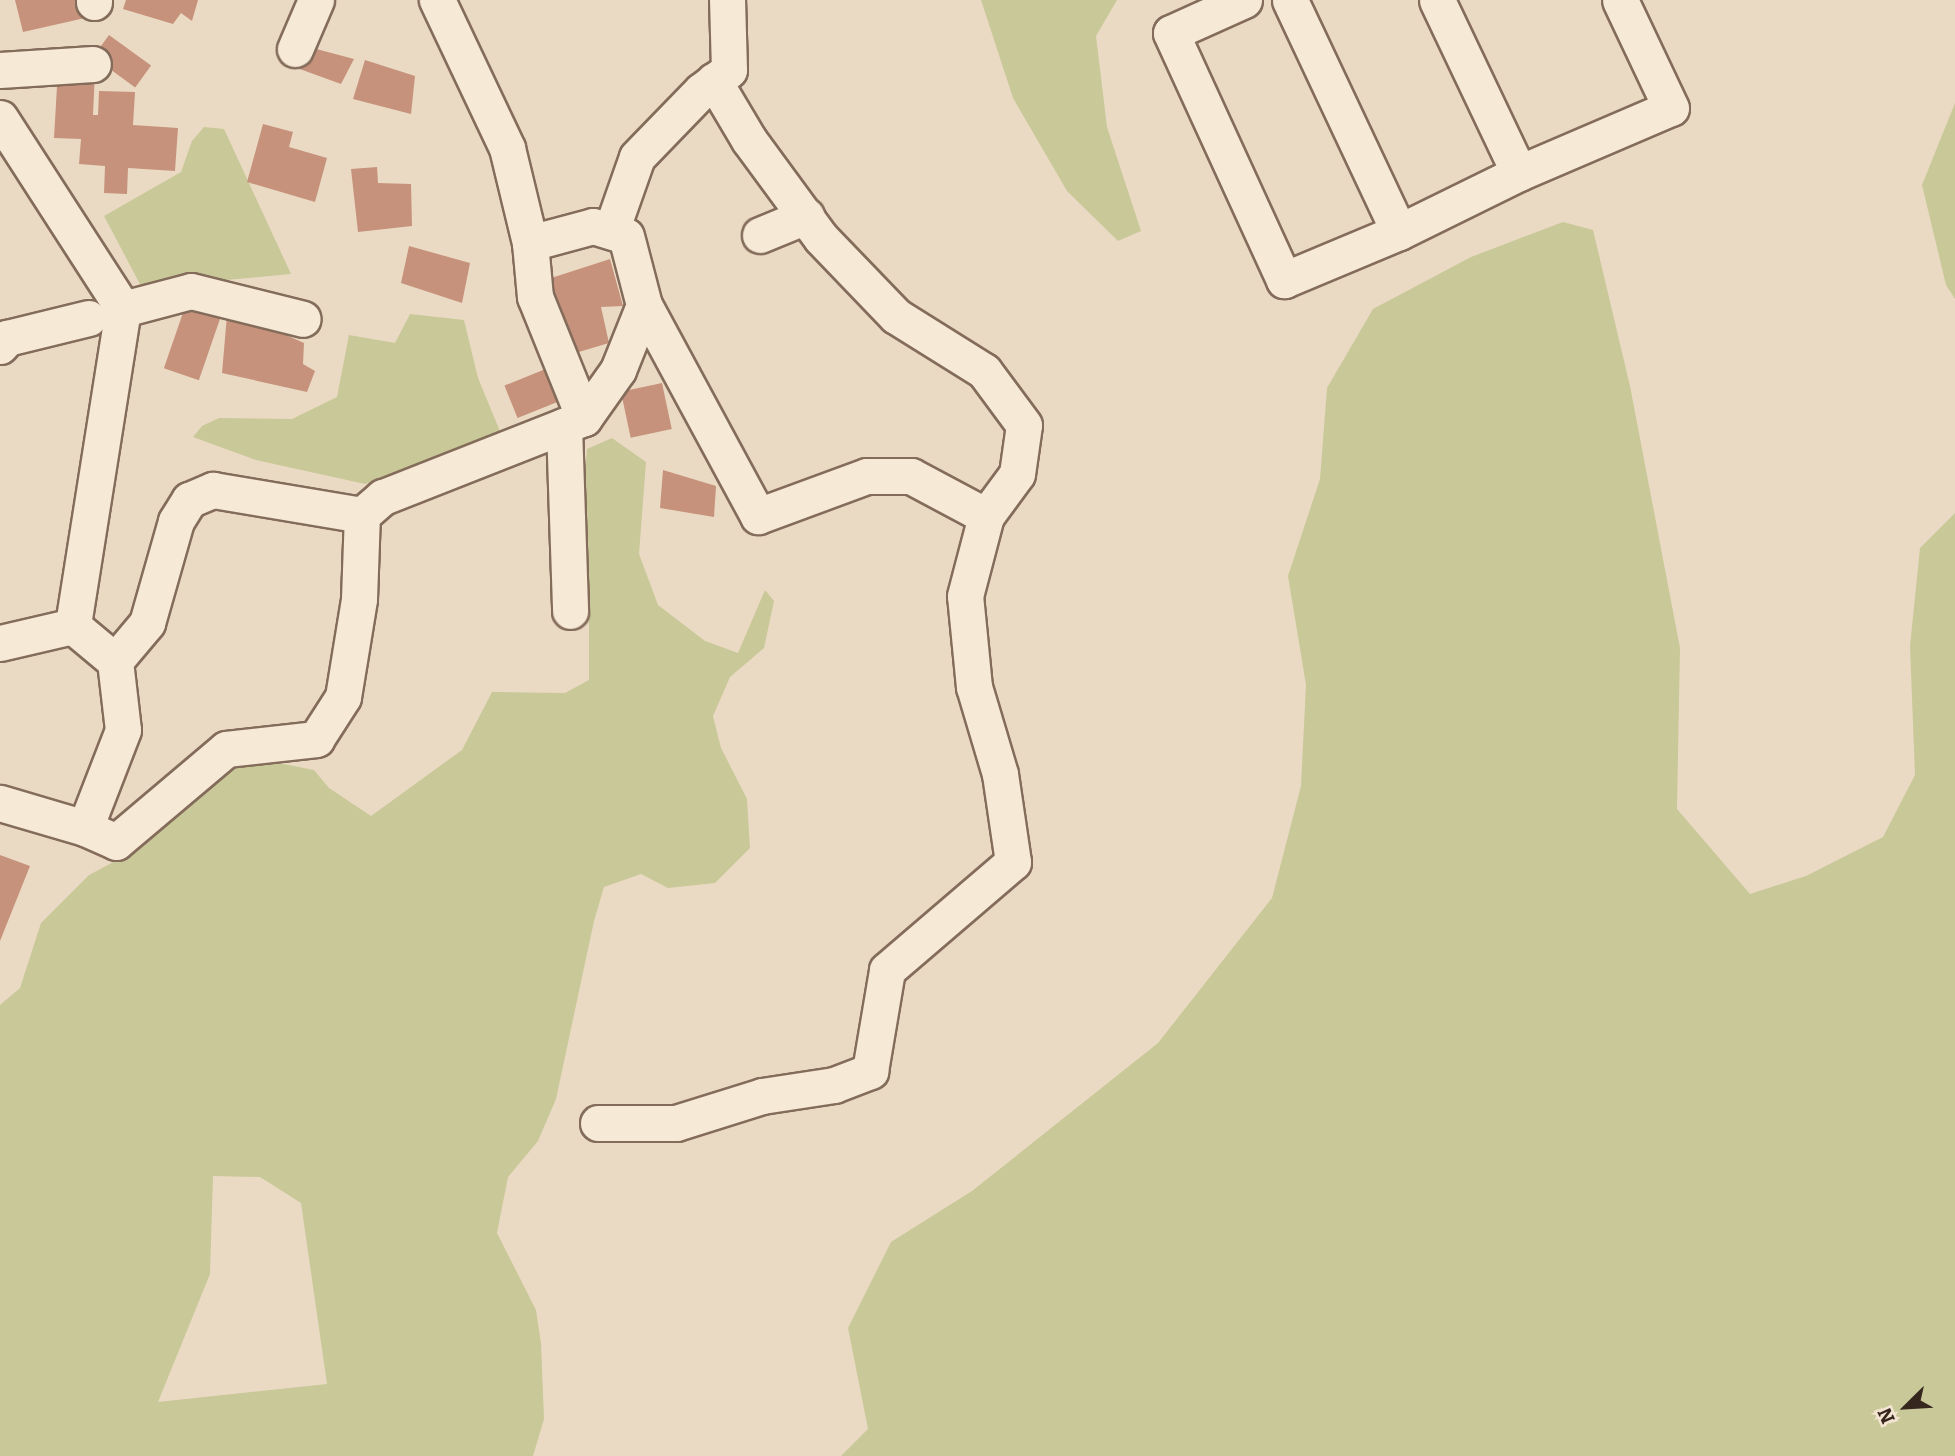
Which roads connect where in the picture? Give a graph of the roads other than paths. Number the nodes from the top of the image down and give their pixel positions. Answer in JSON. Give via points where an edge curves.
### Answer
{"nodes":[{"id":1,"x":316,"y":0,"type":"edge"},
{"id":2,"x":437,"y":0,"type":"edge"},
{"id":3,"x":727,"y":0,"type":"edge"},
{"id":4,"x":1244,"y":0,"type":"edge"},
{"id":5,"x":1290,"y":0,"type":"edge"},
{"id":6,"x":1437,"y":0,"type":"edge"},
{"id":7,"x":1620,"y":0,"type":"edge"},
{"id":8,"x":295,"y":49,"type":"dead end"},
{"id":9,"x":93,"y":64,"type":"dead end"},
{"id":10,"x":0,"y":71,"type":"edge"},
{"id":11,"x":714,"y":81,"type":"junction"},
{"id":12,"x":0,"y":118,"type":"edge"},
{"id":13,"x":1519,"y":173,"type":"junction"},
{"id":14,"x":806,"y":216,"type":"junction"},
{"id":15,"x":611,"y":231,"type":"junction"},
{"id":16,"x":1399,"y":232,"type":"junction"},
{"id":17,"x":760,"y":235,"type":"dead end"},
{"id":18,"x":530,"y":243,"type":"junction"},
{"id":19,"x":644,"y":305,"type":"junction"},
{"id":20,"x":123,"y":309,"type":"junction"},
{"id":21,"x":89,"y":318,"type":"dead end"},
{"id":22,"x":303,"y":319,"type":"dead end"},
{"id":23,"x":0,"y":346,"type":"edge"},
{"id":24,"x":574,"y":422,"type":"junction"},
{"id":25,"x":362,"y":515,"type":"junction"},
{"id":26,"x":986,"y":516,"type":"junction"},
{"id":27,"x":570,"y":611,"type":"dead end"},
{"id":28,"x":73,"y":626,"type":"junction"},
{"id":29,"x":0,"y":643,"type":"edge"},
{"id":30,"x":115,"y":661,"type":"junction"},
{"id":31,"x":0,"y":803,"type":"edge"},
{"id":32,"x":85,"y":828,"type":"junction"},
{"id":33,"x":598,"y":1123,"type":"dead end"}],
"edges":[{"from":1,"to":8,"type":"street"},
{"from":2,"to":18,"type":"street","via":[[507,148]]},
{"from":3,"to":11,"type":"street","via":[[729,70]]},
{"from":4,"to":16,"type":"street","via":[[1171,33],[1284,280]]},
{"from":5,"to":16,"type":"street"},
{"from":6,"to":13,"type":"street"},
{"from":7,"to":13,"type":"street","via":[[1671,108]]},
{"from":9,"to":10,"type":"street"},
{"from":11,"to":14,"type":"street"},
{"from":11,"to":15,"type":"street","via":[[638,157]]},
{"from":12,"to":20,"type":"street"},
{"from":13,"to":16,"type":"street"},
{"from":14,"to":17,"type":"street"},
{"from":14,"to":26,"type":"street","via":[[821,238],[896,316],[984,371],[1024,425],[1017,474]]},
{"from":15,"to":18,"type":"street","via":[[593,226]]},
{"from":15,"to":19,"type":"street","via":[[626,236]]},
{"from":18,"to":24,"type":"street","via":[[535,297]]},
{"from":19,"to":24,"type":"street","via":[[618,370]]},
{"from":19,"to":26,"type":"street","via":[[758,516],[867,476],[911,475]]},
{"from":20,"to":22,"type":"street","via":[[191,290]]},
{"from":20,"to":28,"type":"street"},
{"from":21,"to":23,"type":"street","via":[[7,338]]},
{"from":24,"to":25,"type":"street","via":[[383,497]]},
{"from":24,"to":27,"type":"street"},
{"from":25,"to":30,"type":"street","via":[[213,490],[189,500],[176,521],[146,622]]},
{"from":25,"to":32,"type":"street","via":[[359,598],[343,697],[316,739],[226,749],[116,842]]},
{"from":26,"to":33,"type":"street","via":[[965,596],[974,687],[1000,774],[1013,862],[887,970],[870,1072],[834,1085],[762,1096],[676,1123]]},
{"from":28,"to":29,"type":"street"},
{"from":28,"to":30,"type":"street"},
{"from":30,"to":32,"type":"street","via":[[122,730]]},
{"from":31,"to":32,"type":"street"}]}
